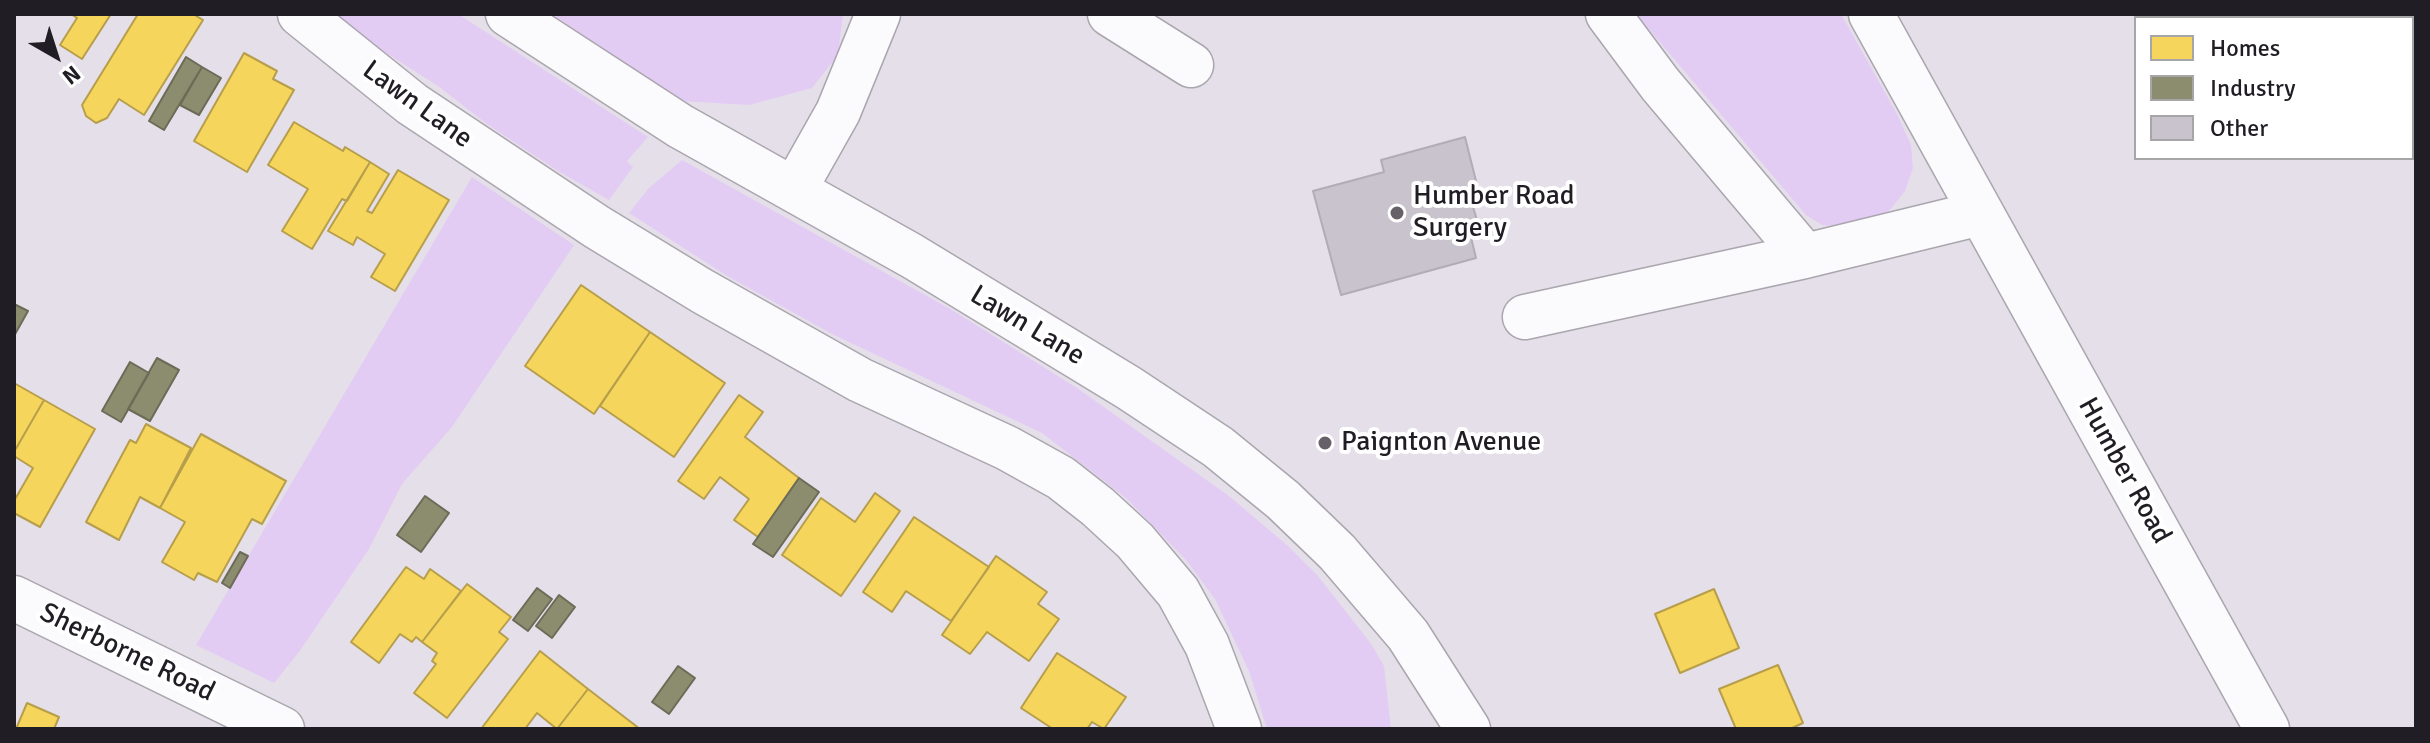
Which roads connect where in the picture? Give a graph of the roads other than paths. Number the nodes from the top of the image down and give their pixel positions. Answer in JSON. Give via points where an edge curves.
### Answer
{"nodes":[{"id":1,"x":300,"y":14,"type":"edge"},
{"id":2,"x":508,"y":14,"type":"edge"},
{"id":3,"x":878,"y":14,"type":"edge"},
{"id":4,"x":1110,"y":14,"type":"edge"},
{"id":5,"x":1608,"y":14,"type":"edge"},
{"id":6,"x":1871,"y":14,"type":"edge"},
{"id":7,"x":1191,"y":65,"type":"dead end"},
{"id":8,"x":794,"y":190,"type":"junction"},
{"id":9,"x":1981,"y":213,"type":"junction"},
{"id":10,"x":1805,"y":256,"type":"junction"},
{"id":11,"x":1525,"y":317,"type":"dead end"},
{"id":12,"x":14,"y":598,"type":"edge"},
{"id":13,"x":1462,"y":726,"type":"edge"},
{"id":14,"x":282,"y":729,"type":"edge"},
{"id":15,"x":1239,"y":729,"type":"edge"},
{"id":16,"x":2267,"y":729,"type":"edge"}],
"edges":[{"from":1,"to":15,"type":"street","name":"Lawn Lane","via":[[412,104],[597,227],[860,380],[1061,478],[1135,541],[1178,592],[1207,645]]},
{"from":2,"to":8,"type":"street","name":"Lawn Lane","via":[[680,126]]},
{"from":3,"to":8,"type":"street","via":[[838,112]]},
{"from":4,"to":7,"type":"street"},
{"from":5,"to":10,"type":"street"},
{"from":6,"to":9,"type":"street","name":"Humber Road"},
{"from":8,"to":13,"type":"street","name":"Lawn Lane","via":[[912,256],[1218,447],[1337,552],[1408,635]]},
{"from":9,"to":10,"type":"street"},
{"from":9,"to":16,"type":"street","name":"Humber Road"},
{"from":10,"to":11,"type":"street"},
{"from":12,"to":14,"type":"street","name":"Sherborne Road"}]}
